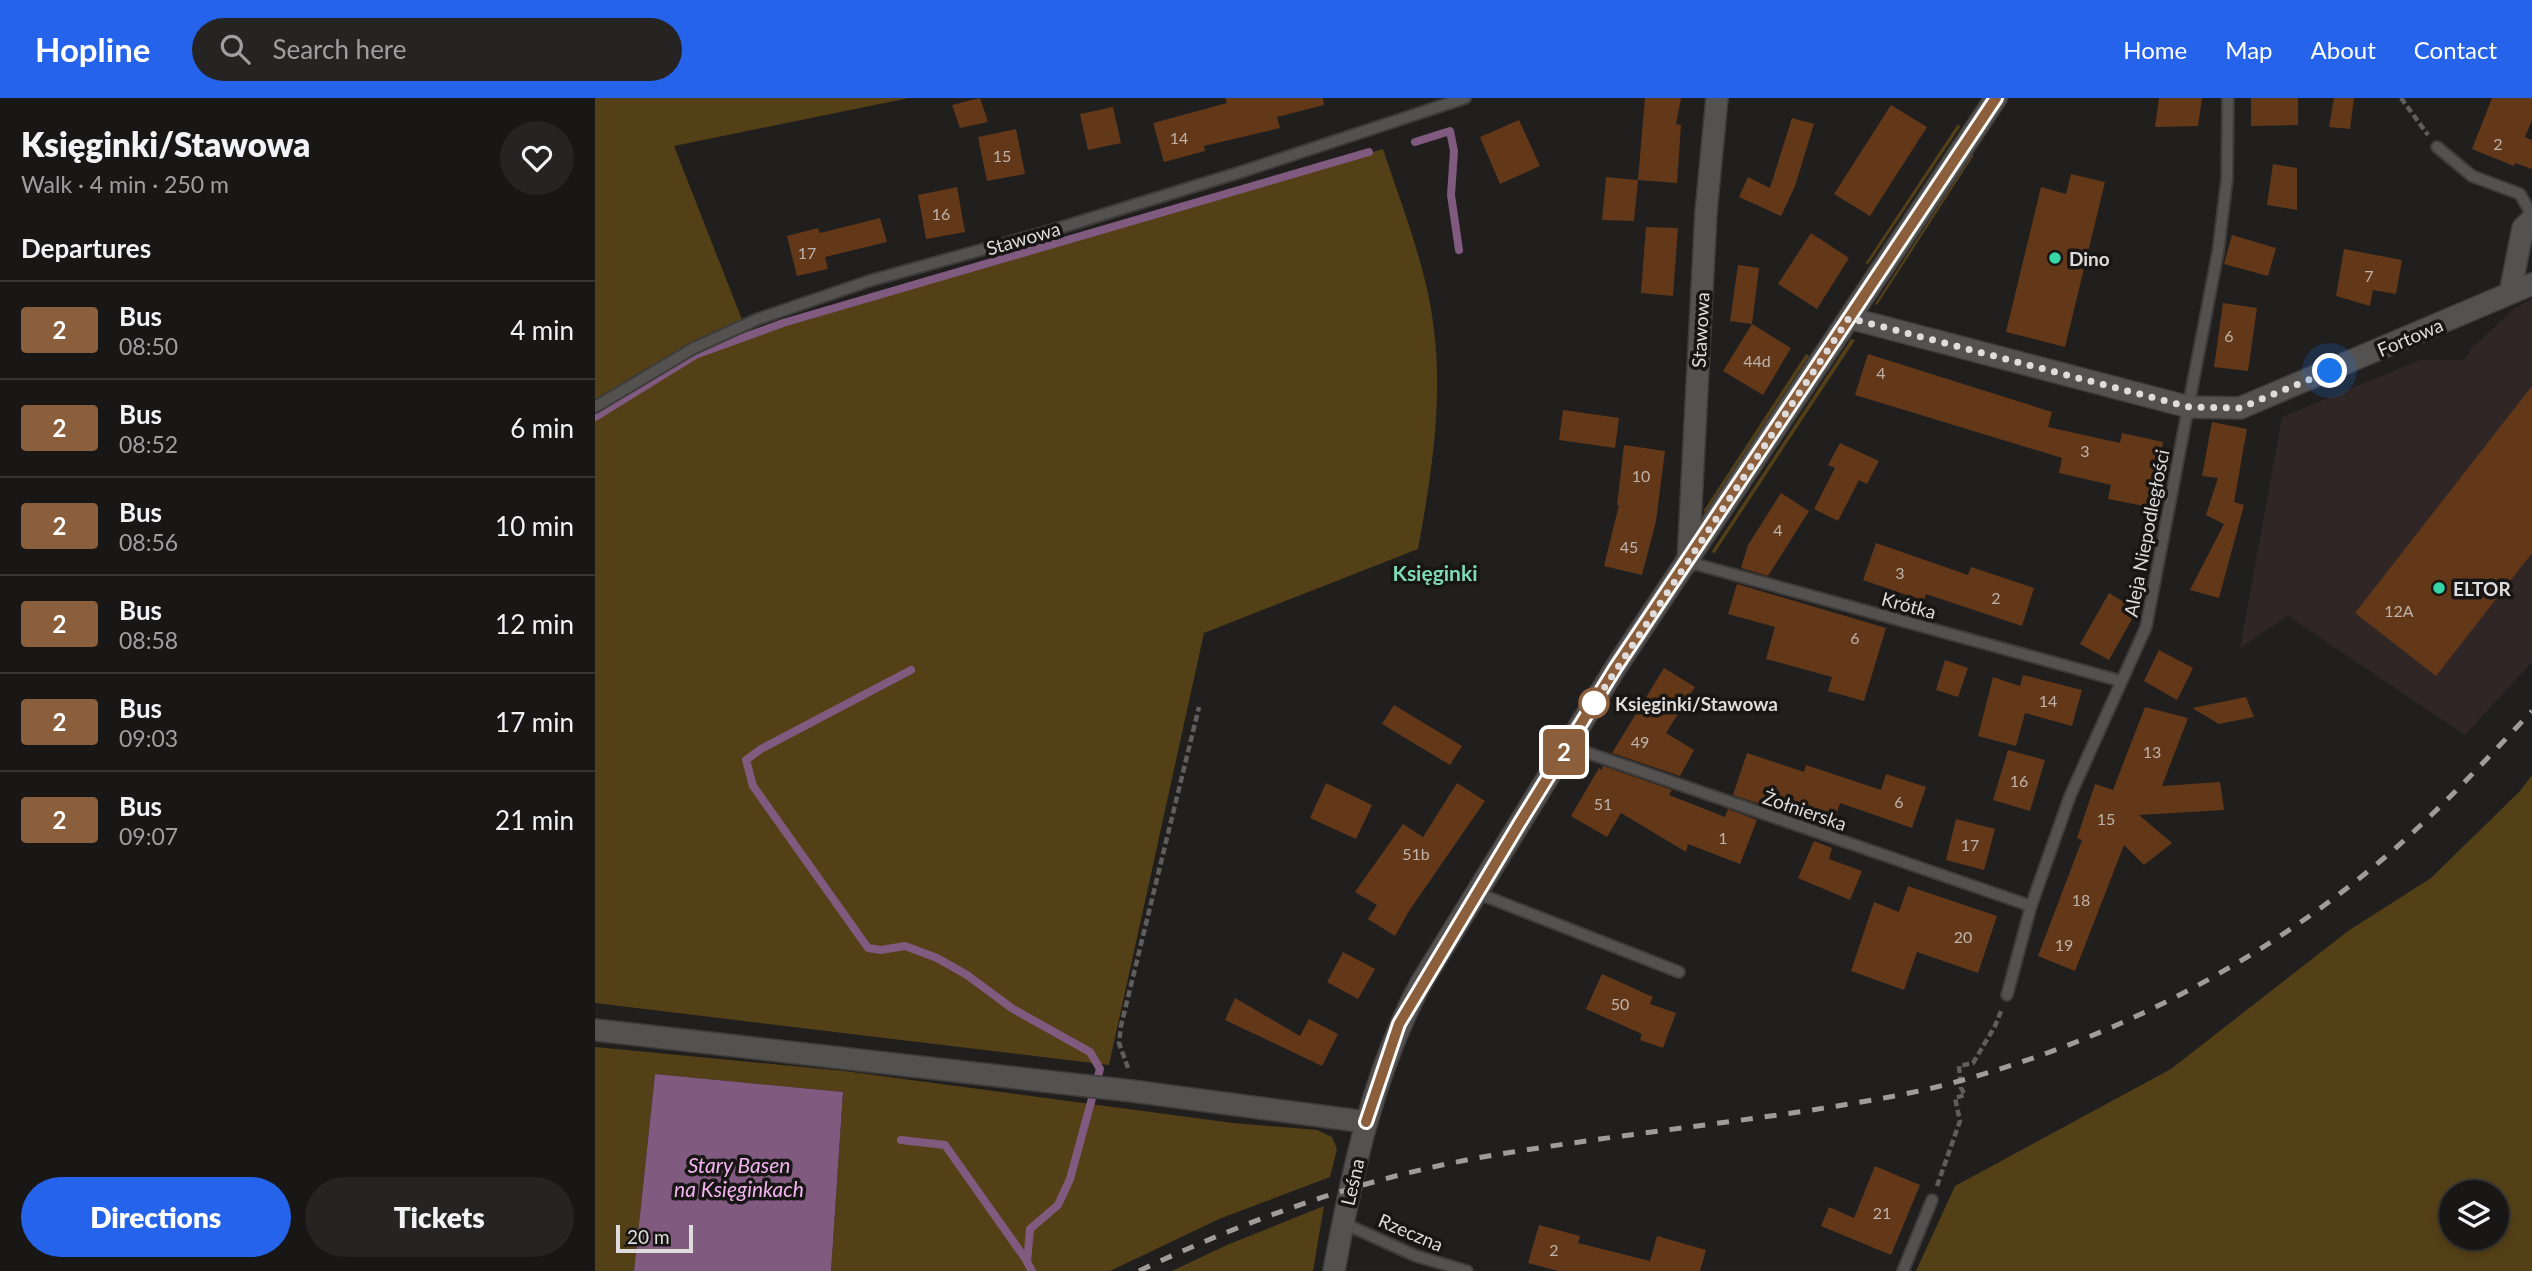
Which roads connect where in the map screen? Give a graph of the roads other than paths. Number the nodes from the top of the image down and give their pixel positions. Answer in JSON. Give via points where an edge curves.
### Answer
{"nodes":[{"id":1,"x":1465,"y":98,"type":"edge"},
{"id":2,"x":1717,"y":98,"type":"edge"},
{"id":3,"x":1996,"y":98,"type":"edge"},
{"id":4,"x":2228,"y":98,"type":"edge"},
{"id":5,"x":2437,"y":147,"type":"road end"},
{"id":6,"x":2532,"y":217,"type":"edge"},
{"id":7,"x":2532,"y":284,"type":"edge"},
{"id":8,"x":2510,"y":293,"type":"junction"},
{"id":9,"x":1849,"y":318,"type":"junction"},
{"id":10,"x":595,"y":407,"type":"edge"},
{"id":11,"x":2189,"y":407,"type":"junction"},
{"id":12,"x":1688,"y":562,"type":"junction"},
{"id":13,"x":2121,"y":681,"type":"junction"},
{"id":14,"x":1568,"y":746,"type":"junction"},
{"id":15,"x":1477,"y":893,"type":"junction"},
{"id":16,"x":2031,"y":906,"type":"junction"},
{"id":17,"x":1679,"y":972,"type":"dead end"},
{"id":18,"x":2007,"y":995,"type":"road end"},
{"id":19,"x":595,"y":1030,"type":"edge"},
{"id":20,"x":1366,"y":1122,"type":"junction"},
{"id":21,"x":1932,"y":1200,"type":"road end"},
{"id":22,"x":1343,"y":1223,"type":"junction"},
{"id":23,"x":1334,"y":1271,"type":"edge"},
{"id":24,"x":1467,"y":1271,"type":"edge"},
{"id":25,"x":1903,"y":1271,"type":"edge"}],
"edges":[{"from":1,"to":10,"type":"lane","name":"Stawowa","via":[[1244,171],[869,281],[758,319],[694,348]]},
{"from":2,"to":12,"type":"street","name":"Stawowa"},
{"from":3,"to":9,"type":"street","name":"Leśna"},
{"from":4,"to":11,"type":"lane","name":"Aleja Niepodległości","via":[[2227,179],[2218,252]]},
{"from":5,"to":6,"type":"lane","via":[[2472,177],[2520,194]]},
{"from":6,"to":8,"type":"street","via":[[2523,228]]},
{"from":7,"to":8,"type":"street","name":"Fortowa"},
{"from":8,"to":11,"type":"street","name":"Fortowa","via":[[2240,408]]},
{"from":9,"to":11,"type":"street","name":"Fortowa"},
{"from":9,"to":12,"type":"street","name":"Leśna"},
{"from":11,"to":13,"type":"lane","name":"Aleja Niepodległości","via":[[2145,627]]},
{"from":12,"to":13,"type":"lane","name":"Krótka"},
{"from":12,"to":14,"type":"street","name":"Leśna"},
{"from":13,"to":16,"type":"lane","name":"Aleja Niepodległości","via":[[2070,796]]},
{"from":14,"to":15,"type":"street","name":"Leśna"},
{"from":14,"to":16,"type":"lane","name":"Żołnierska"},
{"from":15,"to":17,"type":"lane"},
{"from":15,"to":20,"type":"street","name":"Leśna","via":[[1399,1024]]},
{"from":16,"to":18,"type":"lane","name":"Aleja Niepodległości"},
{"from":19,"to":20,"type":"street"},
{"from":20,"to":22,"type":"street","name":"Leśna"},
{"from":21,"to":25,"type":"lane"},
{"from":22,"to":23,"type":"street","name":"Leśna"},
{"from":22,"to":24,"type":"lane","name":"Rzeczna","via":[[1416,1256]]}]}
